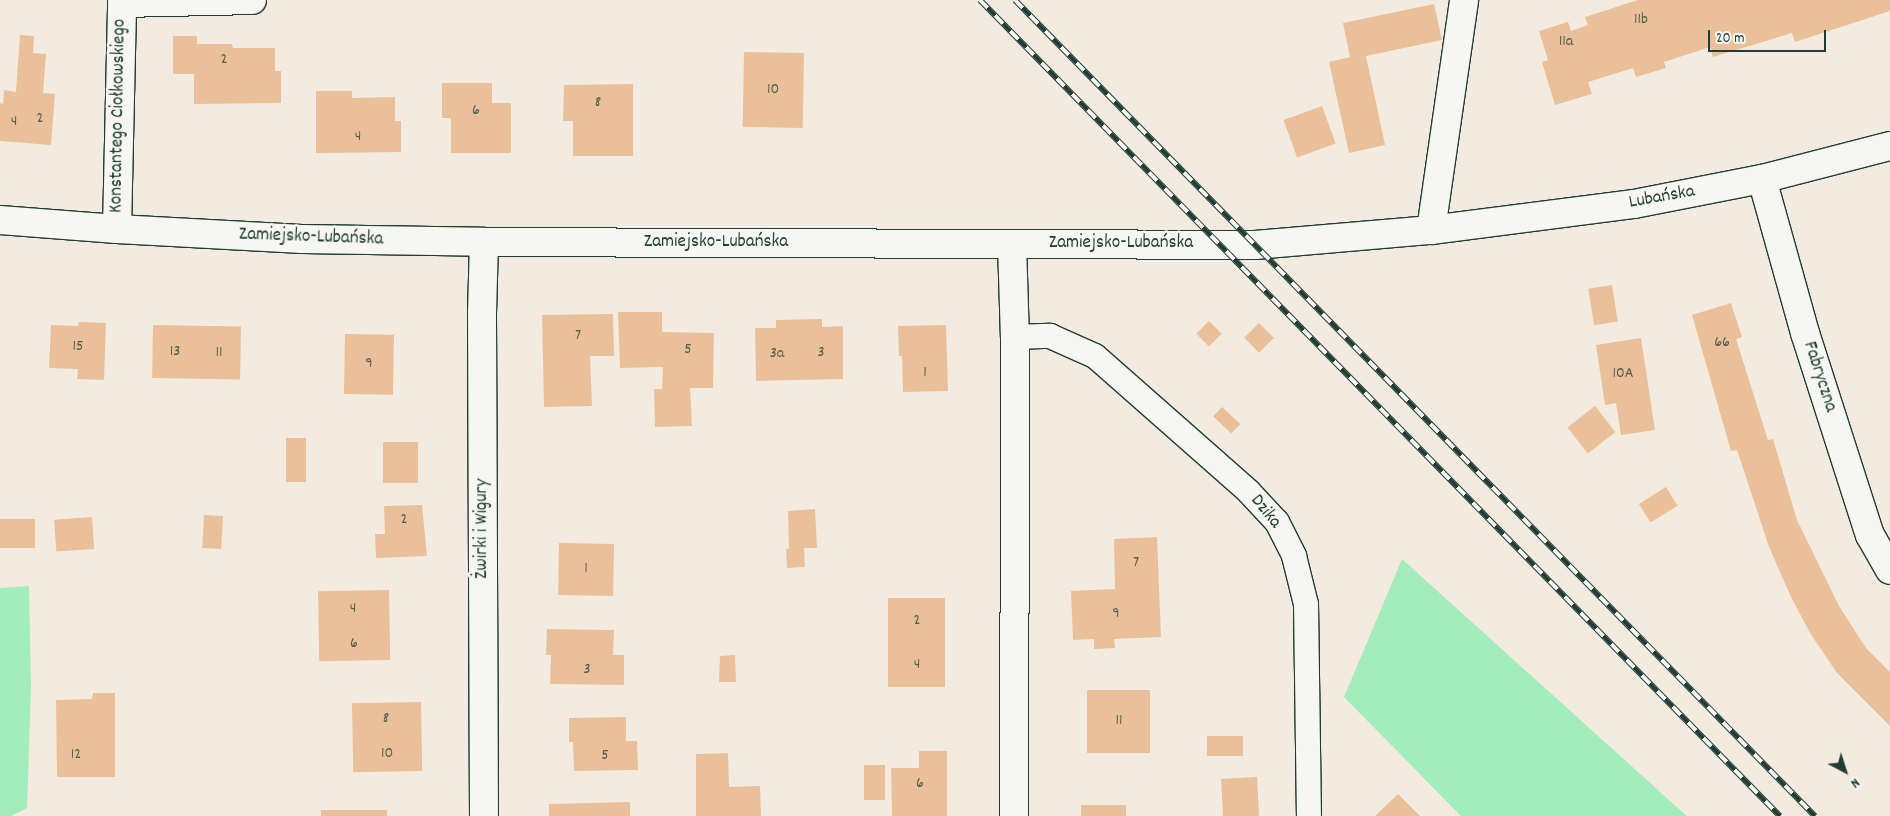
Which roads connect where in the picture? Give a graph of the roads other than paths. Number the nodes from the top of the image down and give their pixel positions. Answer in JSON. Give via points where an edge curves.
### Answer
{"nodes":[{"id":1,"x":252,"y":0,"type":"edge"},
{"id":2,"x":1464,"y":0,"type":"edge"},
{"id":3,"x":122,"y":1,"type":"edge"},
{"id":4,"x":1890,"y":146,"type":"edge"},
{"id":5,"x":1762,"y":178,"type":"junction"},
{"id":6,"x":0,"y":220,"type":"edge"},
{"id":7,"x":117,"y":229,"type":"junction"},
{"id":8,"x":1431,"y":230,"type":"junction"},
{"id":9,"x":484,"y":242,"type":"junction"},
{"id":10,"x":1012,"y":244,"type":"junction"},
{"id":11,"x":1015,"y":337,"type":"junction"},
{"id":12,"x":1890,"y":570,"type":"edge"},
{"id":13,"x":484,"y":816,"type":"edge"},
{"id":14,"x":1014,"y":816,"type":"edge"},
{"id":15,"x":1308,"y":816,"type":"edge"}],
"edges":[{"from":1,"to":3,"type":"street","name":"Konstantego Ciołkowskiego"},
{"from":2,"to":8,"type":"street"},
{"from":3,"to":7,"type":"street","name":"Konstantego Ciołkowskiego"},
{"from":4,"to":5,"type":"street","name":"Lubańska"},
{"from":5,"to":8,"type":"street","name":"Lubańska","via":[[1634,204]]},
{"from":5,"to":12,"type":"street","name":"Fabryczna","via":[[1805,333],[1870,536]]},
{"from":6,"to":7,"type":"street","name":"Zamiejsko-Lubańska"},
{"from":7,"to":9,"type":"street","name":"Zamiejsko-Lubańska","via":[[302,239]]},
{"from":8,"to":10,"type":"street","name":"Zamiejsko-Lubańska","via":[[1255,245]]},
{"from":9,"to":10,"type":"street","name":"Zamiejsko-Lubańska"},
{"from":9,"to":13,"type":"street","name":"Żwirki i Wigury"},
{"from":10,"to":11,"type":"street"},
{"from":11,"to":14,"type":"street"},
{"from":11,"to":15,"type":"lane","name":"Dzika","via":[[1050,336],[1095,356],[1249,492],[1277,522],[1294,556],[1306,604]]}]}
